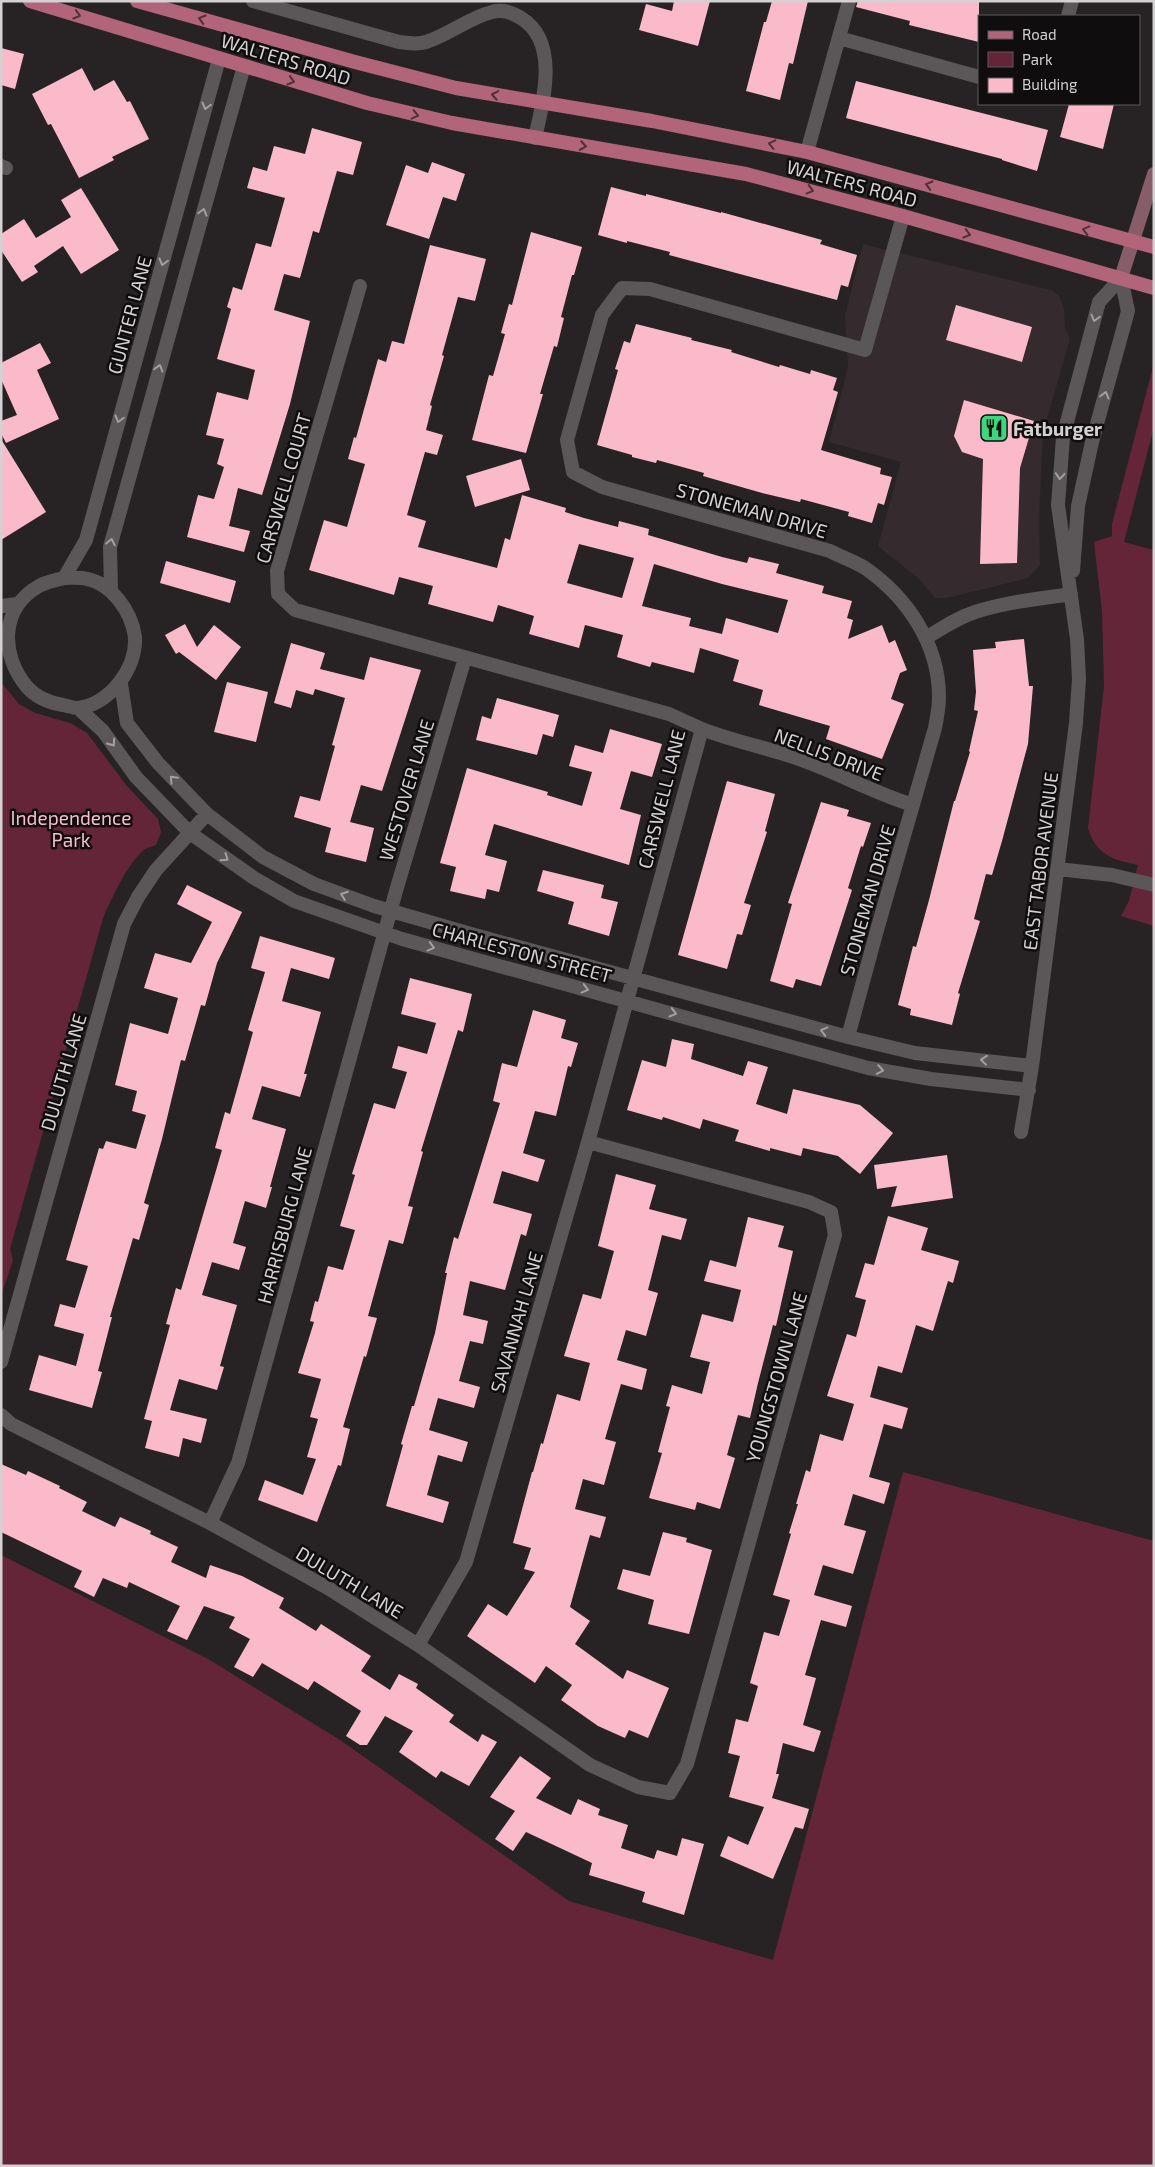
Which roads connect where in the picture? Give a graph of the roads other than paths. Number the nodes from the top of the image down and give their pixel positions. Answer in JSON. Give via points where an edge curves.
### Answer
{"nodes":[{"id":1,"x":30,"y":1,"type":"edge"},
{"id":2,"x":137,"y":1,"type":"edge"},
{"id":3,"x":253,"y":1,"type":"edge"},
{"id":4,"x":849,"y":1,"type":"edge"},
{"id":5,"x":1072,"y":1,"type":"edge"},
{"id":6,"x":1068,"y":15,"type":"edge"},
{"id":7,"x":839,"y":38,"type":"junction"},
{"id":8,"x":219,"y":59,"type":"junction"},
{"id":9,"x":244,"y":66,"type":"junction"},
{"id":10,"x":978,"y":78,"type":"edge"},
{"id":11,"x":542,"y":104,"type":"junction"},
{"id":12,"x":535,"y":138,"type":"junction"},
{"id":13,"x":806,"y":152,"type":"junction"},
{"id":14,"x":1154,"y":174,"type":"edge"},
{"id":15,"x":903,"y":216,"type":"junction"},
{"id":16,"x":1133,"y":242,"type":"junction"},
{"id":17,"x":1154,"y":247,"type":"edge"},
{"id":18,"x":1121,"y":278,"type":"junction"},
{"id":19,"x":360,"y":286,"type":"dead end"},
{"id":20,"x":1154,"y":288,"type":"edge"},
{"id":21,"x":64,"y":578,"type":"junction"},
{"id":22,"x":111,"y":590,"type":"junction"},
{"id":23,"x":1071,"y":594,"type":"junction"},
{"id":24,"x":17,"y":604,"type":"junction"},
{"id":25,"x":1,"y":606,"type":"edge"},
{"id":26,"x":926,"y":638,"type":"junction"},
{"id":27,"x":4,"y":646,"type":"edge"},
{"id":28,"x":465,"y":658,"type":"junction"},
{"id":29,"x":121,"y":684,"type":"junction"},
{"id":30,"x":78,"y":708,"type":"junction"},
{"id":31,"x":702,"y":728,"type":"junction"},
{"id":32,"x":913,"y":805,"type":"junction"},
{"id":33,"x":207,"y":814,"type":"junction"},
{"id":34,"x":190,"y":833,"type":"junction"},
{"id":35,"x":1058,"y":869,"type":"junction"},
{"id":36,"x":1154,"y":885,"type":"edge"},
{"id":37,"x":390,"y":910,"type":"junction"},
{"id":38,"x":384,"y":933,"type":"junction"},
{"id":39,"x":633,"y":977,"type":"junction"},
{"id":40,"x":626,"y":1000,"type":"junction"},
{"id":41,"x":848,"y":1037,"type":"junction"},
{"id":42,"x":1032,"y":1066,"type":"junction"},
{"id":43,"x":1029,"y":1090,"type":"junction"},
{"id":44,"x":1022,"y":1132,"type":"dead end"},
{"id":45,"x":588,"y":1142,"type":"junction"},
{"id":46,"x":1,"y":1362,"type":"edge"},
{"id":47,"x":1,"y":1415,"type":"edge"},
{"id":48,"x":210,"y":1524,"type":"junction"},
{"id":49,"x":418,"y":1645,"type":"junction"},
{"id":50,"x":670,"y":1793,"type":"joint"}],
"edges":[{"from":1,"to":8,"type":"main road","name":"WALTERS ROAD","one_way":true},
{"from":11,"to":2,"type":"main road","name":"WALTERS ROAD","one_way":true,"via":[[437,83]]},
{"from":3,"to":11,"type":"street","via":[[399,42],[417,44],[495,11],[519,16],[540,36],[545,54]]},
{"from":4,"to":7,"type":"street"},
{"from":5,"to":6,"type":"street"},
{"from":7,"to":10,"type":"street"},
{"from":7,"to":13,"type":"street"},
{"from":8,"to":9,"type":"main road","name":"WALTERS ROAD"},
{"from":8,"to":21,"type":"street","name":"GUNTER LANE","one_way":true,"via":[[86,540]]},
{"from":9,"to":12,"type":"main road","name":"WALTERS ROAD","one_way":true,"via":[[367,103]]},
{"from":22,"to":9,"type":"street","one_way":true,"via":[[110,547]]},
{"from":11,"to":12,"type":"street"},
{"from":13,"to":11,"type":"main road","name":"WALTERS ROAD","one_way":true,"via":[[652,120]]},
{"from":12,"to":15,"type":"main road","name":"WALTERS ROAD","one_way":true,"via":[[746,174]]},
{"from":16,"to":13,"type":"main road","name":"WALTERS ROAD","one_way":true},
{"from":14,"to":16,"type":"main road","name":"EAST TABOR AVENUE"},
{"from":15,"to":18,"type":"main road","name":"WALTERS ROAD","one_way":true},
{"from":15,"to":26,"type":"street","name":"STONEMAN DRIVE","via":[[866,350],[650,289],[622,288],[602,315],[567,440],[572,472],[602,487],[830,551],[863,567],[892,590]]},
{"from":16,"to":17,"type":"main road","name":"WALTERS ROAD"},
{"from":16,"to":18,"type":"main road","name":"EAST TABOR AVENUE"},
{"from":18,"to":20,"type":"main road","name":"WALTERS ROAD"},
{"from":23,"to":18,"type":"street","name":"EAST TABOR AVENUE","one_way":true,"via":[[1078,506],[1128,311]]},
{"from":18,"to":23,"type":"street","name":"EAST TABOR AVENUE","one_way":true,"via":[[1099,302],[1063,437],[1058,505]]},
{"from":19,"to":28,"type":"street","name":"CARSWELL COURT","via":[[277,571],[278,594],[295,610]]},
{"from":21,"to":22,"type":"street","via":[[88,578]]},
{"from":21,"to":24,"type":"street","via":[[39,586]]},
{"from":22,"to":29,"type":"street","via":[[128,612],[135,637],[131,662]]},
{"from":23,"to":26,"type":"street","via":[[975,612]]},
{"from":23,"to":35,"type":"street","name":"EAST TABOR AVENUE","via":[[1079,679]]},
{"from":24,"to":25,"type":"street"},
{"from":24,"to":27,"type":"street"},
{"from":26,"to":32,"type":"street","name":"STONEMAN DRIVE","via":[[936,671],[939,697],[935,728]]},
{"from":27,"to":30,"type":"street","via":[[16,674],[33,694],[56,704]]},
{"from":28,"to":31,"type":"street","name":"CARSWELL LANE","via":[[670,714]]},
{"from":28,"to":37,"type":"street","name":"WESTOVER LANE"},
{"from":29,"to":30,"type":"street","via":[[102,699]]},
{"from":33,"to":29,"type":"street","name":"CHARLESTON STREET","one_way":true,"via":[[127,723]]},
{"from":30,"to":34,"type":"street","name":"CHARLESTON STREET","one_way":true,"via":[[103,730],[136,777]]},
{"from":31,"to":32,"type":"street","name":"NELLIS DRIVE","via":[[788,755]]},
{"from":31,"to":39,"type":"street","name":"CARSWELL LANE"},
{"from":32,"to":41,"type":"street","name":"STONEMAN DRIVE"},
{"from":33,"to":34,"type":"street","name":"DULUTH LANE"},
{"from":37,"to":33,"type":"street","name":"CHARLESTON STREET","one_way":true,"via":[[306,879],[263,857]]},
{"from":34,"to":38,"type":"street","name":"CHARLESTON STREET","one_way":true,"via":[[254,878],[294,900]]},
{"from":34,"to":46,"type":"street","name":"DULUTH LANE","via":[[156,870],[124,924]]},
{"from":35,"to":36,"type":"street"},
{"from":35,"to":42,"type":"street","name":"EAST TABOR AVENUE"},
{"from":37,"to":38,"type":"street","name":"WESTOVER LANE"},
{"from":37,"to":39,"type":"street","name":"CHARLESTON STREET"},
{"from":38,"to":40,"type":"street","name":"CHARLESTON STREET","one_way":true},
{"from":38,"to":48,"type":"street","name":"HARRISBURG LANE","via":[[238,1463]]},
{"from":39,"to":40,"type":"street","name":"CARSWELL LANE"},
{"from":41,"to":39,"type":"street","name":"CHARLESTON STREET","one_way":true},
{"from":40,"to":43,"type":"street","name":"CHARLESTON STREET","one_way":true,"via":[[868,1068]]},
{"from":40,"to":45,"type":"street","name":"SAVANNAH LANE"},
{"from":42,"to":41,"type":"street","name":"CHARLESTON STREET","one_way":true,"via":[[915,1053]]},
{"from":42,"to":43,"type":"street","name":"EAST TABOR AVENUE"},
{"from":43,"to":44,"type":"street","name":"EAST TABOR AVENUE"},
{"from":45,"to":49,"type":"street","name":"SAVANNAH LANE","via":[[466,1562]]},
{"from":45,"to":50,"type":"street","name":"YOUNGSTOWN LANE","via":[[809,1202],[831,1212],[835,1235],[687,1764]]},
{"from":47,"to":48,"type":"street","name":"DULUTH LANE","via":[[11,1424]]},
{"from":48,"to":49,"type":"street","name":"DULUTH LANE","via":[[328,1588]]},
{"from":49,"to":50,"type":"street","name":"DULUTH LANE","via":[[590,1765],[638,1787]]}]}
